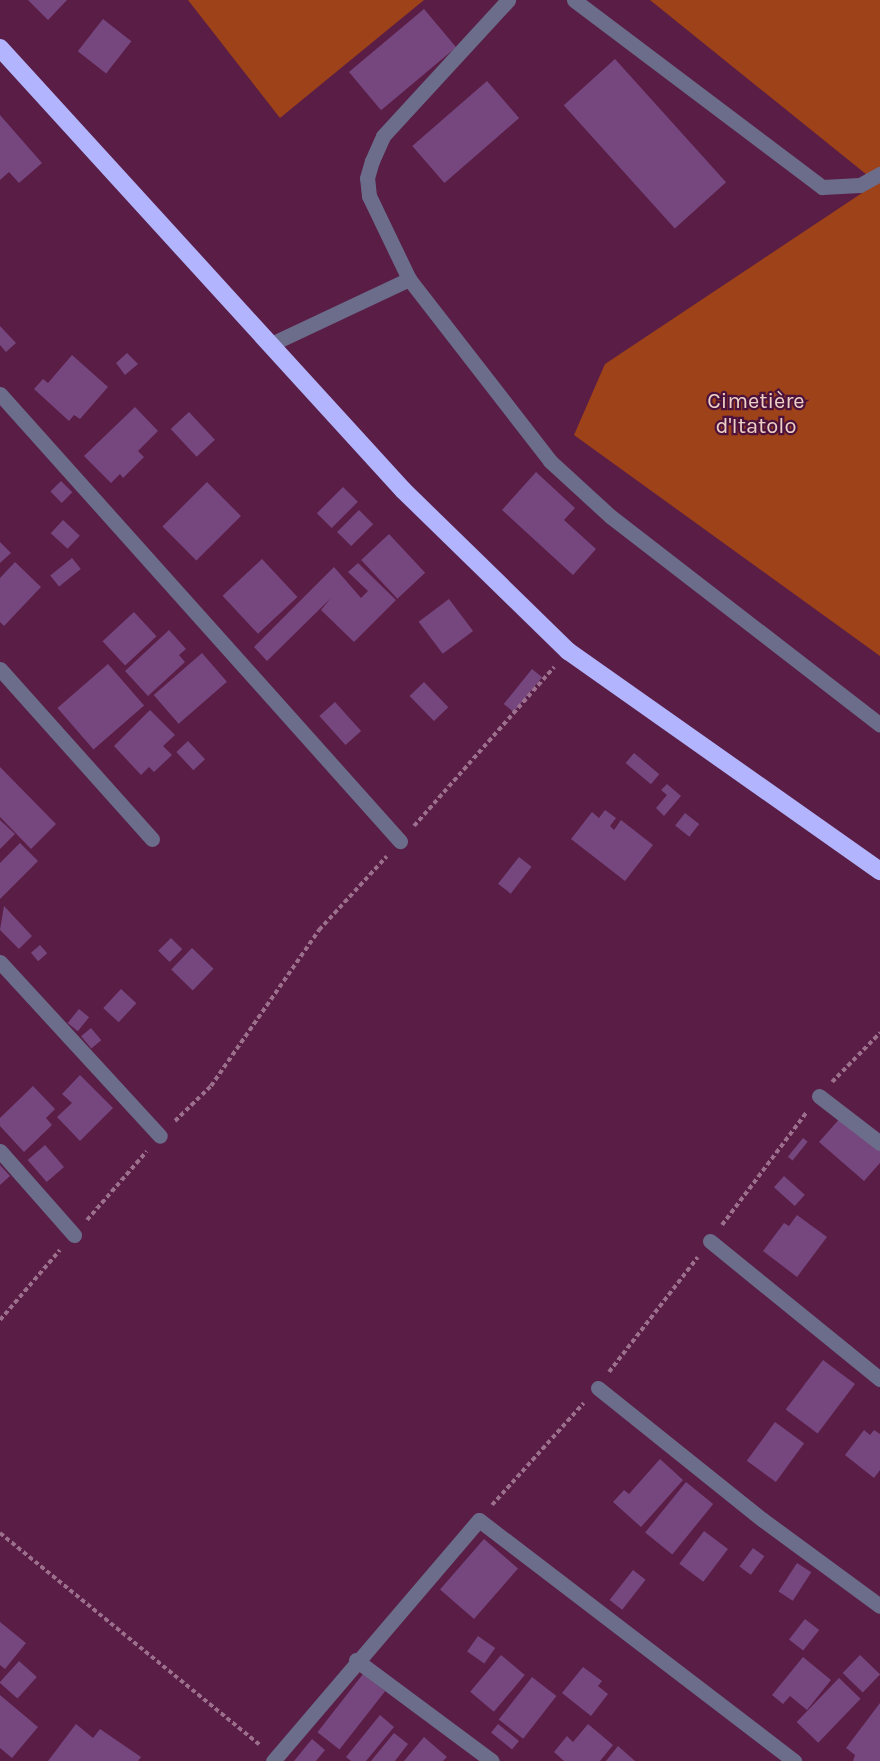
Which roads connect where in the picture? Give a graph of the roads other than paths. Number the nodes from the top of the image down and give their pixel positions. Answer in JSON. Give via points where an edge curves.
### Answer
{"nodes":[{"id":1,"x":508,"y":0,"type":"edge"},
{"id":2,"x":574,"y":0,"type":"edge"},
{"id":3,"x":0,"y":48,"type":"edge"},
{"id":4,"x":880,"y":174,"type":"edge"},
{"id":5,"x":409,"y":279,"type":"junction"},
{"id":6,"x":269,"y":345,"type":"junction"},
{"id":7,"x":0,"y":394,"type":"edge"},
{"id":8,"x":0,"y":669,"type":"edge"},
{"id":9,"x":880,"y":725,"type":"edge"},
{"id":10,"x":152,"y":839,"type":"dead end"},
{"id":11,"x":400,"y":841,"type":"road end"},
{"id":12,"x":880,"y":871,"type":"edge"},
{"id":13,"x":0,"y":962,"type":"edge"},
{"id":14,"x":819,"y":1096,"type":"road end"},
{"id":15,"x":160,"y":1136,"type":"road end"},
{"id":16,"x":880,"y":1143,"type":"edge"},
{"id":17,"x":0,"y":1151,"type":"edge"},
{"id":18,"x":74,"y":1234,"type":"road end"},
{"id":19,"x":710,"y":1241,"type":"road end"},
{"id":20,"x":880,"y":1379,"type":"edge"},
{"id":21,"x":598,"y":1388,"type":"road end"},
{"id":22,"x":880,"y":1606,"type":"edge"},
{"id":23,"x":356,"y":1660,"type":"junction"},
{"id":24,"x":274,"y":1760,"type":"edge"},
{"id":25,"x":492,"y":1761,"type":"edge"},
{"id":26,"x":794,"y":1761,"type":"edge"}],
"edges":[{"from":1,"to":5,"type":"street","via":[[383,136],[372,161],[367,178],[369,195]]},
{"from":2,"to":4,"type":"street","via":[[822,187],[860,185]]},
{"from":3,"to":6,"type":"highway"},
{"from":5,"to":6,"type":"street"},
{"from":5,"to":9,"type":"street","via":[[550,461],[610,516]]},
{"from":6,"to":12,"type":"highway","via":[[403,490],[568,651]]},
{"from":7,"to":11,"type":"street"},
{"from":8,"to":10,"type":"street"},
{"from":13,"to":15,"type":"street"},
{"from":14,"to":16,"type":"street"},
{"from":17,"to":18,"type":"street"},
{"from":19,"to":20,"type":"street"},
{"from":21,"to":22,"type":"street","via":[[763,1520]]},
{"from":23,"to":24,"type":"street"},
{"from":23,"to":25,"type":"street"},
{"from":23,"to":26,"type":"street","via":[[478,1520]]}]}
